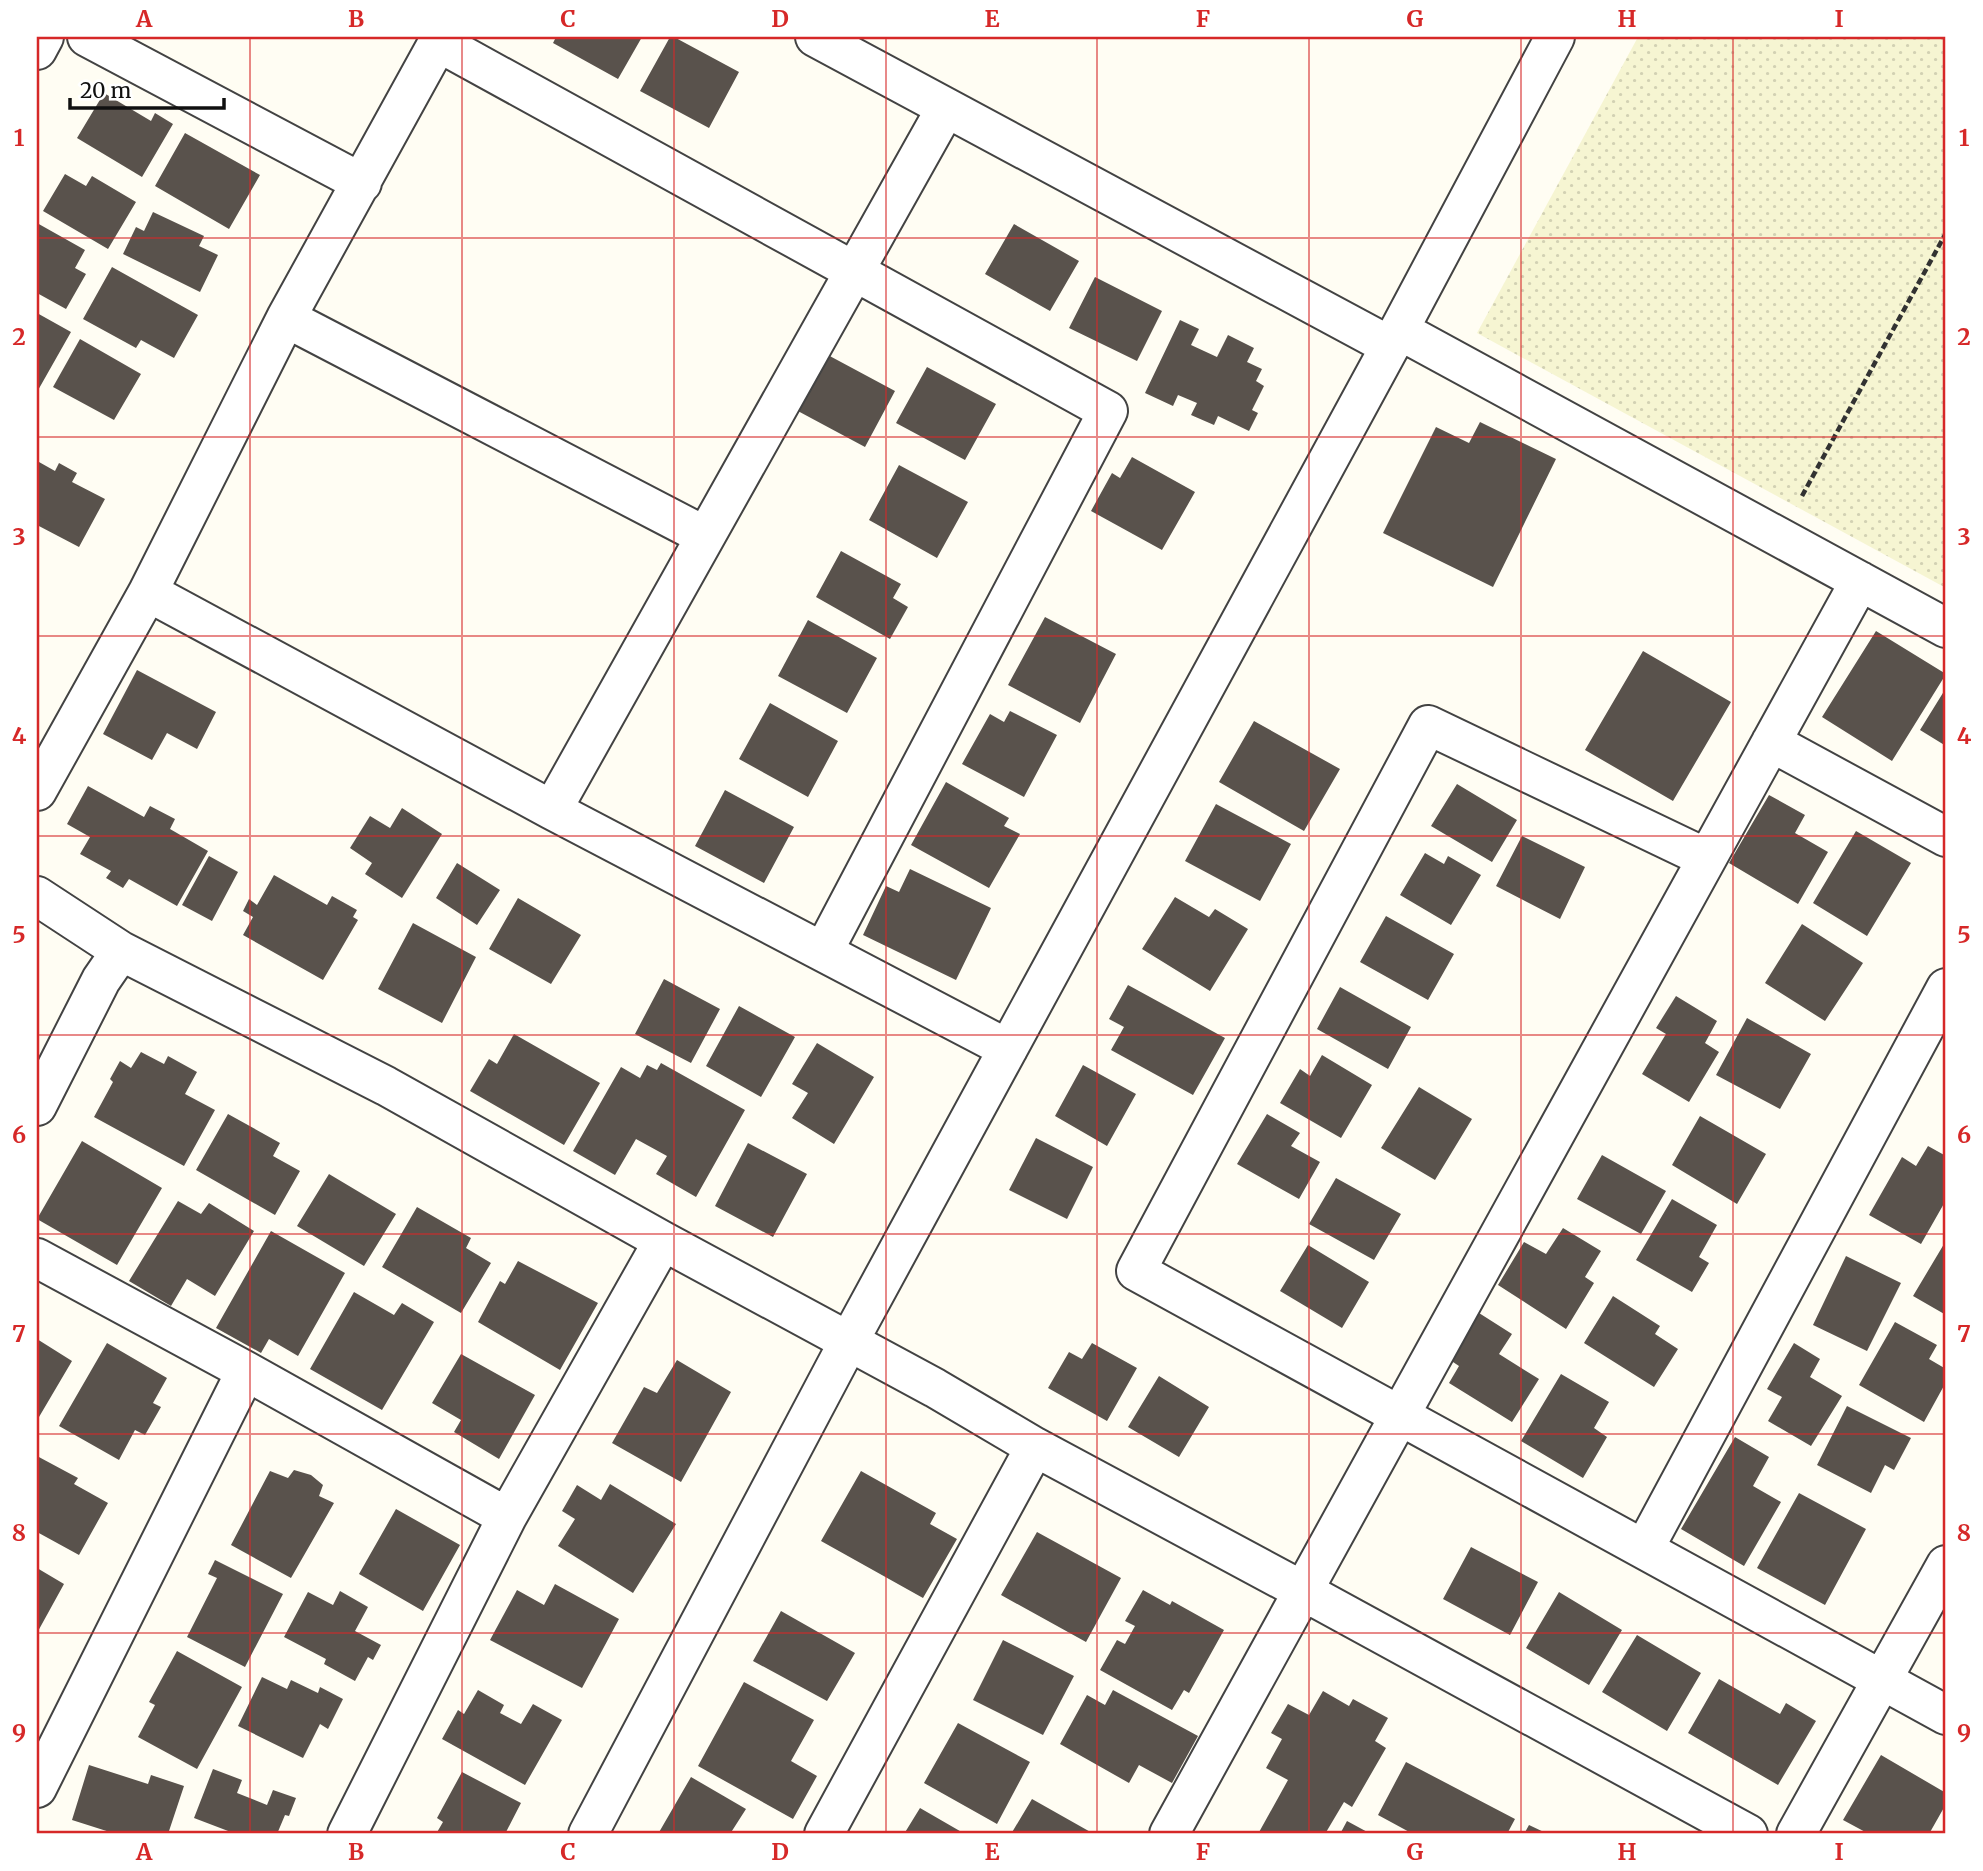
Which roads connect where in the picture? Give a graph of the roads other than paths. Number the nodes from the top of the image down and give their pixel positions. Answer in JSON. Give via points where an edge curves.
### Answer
{"nodes":[{"id":1,"x":44,"y":37,"type":"edge"},
{"id":2,"x":87,"y":37,"type":"edge"},
{"id":3,"x":815,"y":37,"type":"edge"},
{"id":4,"x":1555,"y":37,"type":"edge"},
{"id":5,"x":440,"y":39,"type":"edge"},
{"id":6,"x":37,"y":50,"type":"edge"},
{"id":7,"x":946,"y":108,"type":"junction"},
{"id":8,"x":362,"y":183,"type":"junction"},
{"id":9,"x":854,"y":272,"type":"junction"},
{"id":10,"x":286,"y":318,"type":"junction"},
{"id":11,"x":1395,"y":338,"type":"junction"},
{"id":12,"x":705,"y":536,"type":"junction"},
{"id":13,"x":1860,"y":581,"type":"junction"},
{"id":14,"x":148,"y":592,"type":"junction"},
{"id":15,"x":1946,"y":628,"type":"edge"},
{"id":16,"x":1770,"y":742,"type":"junction"},
{"id":17,"x":37,"y":792,"type":"edge"},
{"id":18,"x":552,"y":810,"type":"junction"},
{"id":19,"x":1946,"y":837,"type":"edge"},
{"id":20,"x":1706,"y":858,"type":"junction"},
{"id":21,"x":37,"y":896,"type":"edge"},
{"id":22,"x":121,"y":951,"type":"junction"},
{"id":23,"x":823,"y":952,"type":"junction"},
{"id":24,"x":1946,"y":988,"type":"edge"},
{"id":25,"x":1008,"y":1049,"type":"junction"},
{"id":26,"x":37,"y":1106,"type":"edge"},
{"id":27,"x":663,"y":1241,"type":"junction"},
{"id":28,"x":37,"y":1258,"type":"edge"},
{"id":29,"x":849,"y":1341,"type":"junction"},
{"id":30,"x":246,"y":1371,"type":"junction"},
{"id":31,"x":1400,"y":1416,"type":"junction"},
{"id":32,"x":1035,"y":1447,"type":"junction"},
{"id":33,"x":507,"y":1517,"type":"junction"},
{"id":34,"x":1644,"y":1549,"type":"junction"},
{"id":35,"x":1946,"y":1565,"type":"edge"},
{"id":36,"x":1303,"y":1591,"type":"junction"},
{"id":37,"x":1882,"y":1680,"type":"junction"},
{"id":38,"x":1946,"y":1715,"type":"edge"},
{"id":39,"x":37,"y":1788,"type":"edge"},
{"id":40,"x":347,"y":1834,"type":"edge"},
{"id":41,"x":588,"y":1834,"type":"edge"},
{"id":42,"x":824,"y":1834,"type":"edge"},
{"id":43,"x":1169,"y":1834,"type":"edge"},
{"id":44,"x":1748,"y":1834,"type":"edge"},
{"id":45,"x":1796,"y":1834,"type":"edge"}],
"edges":[{"from":1,"to":6,"type":"street"},
{"from":2,"to":8,"type":"street"},
{"from":3,"to":7,"type":"street"},
{"from":4,"to":11,"type":"street"},
{"from":5,"to":8,"type":"street"},
{"from":5,"to":9,"type":"street"},
{"from":7,"to":9,"type":"street"},
{"from":7,"to":11,"type":"street"},
{"from":8,"to":10,"type":"street"},
{"from":9,"to":12,"type":"street"},
{"from":9,"to":23,"type":"street","via":[[1108,411]]},
{"from":10,"to":12,"type":"street"},
{"from":10,"to":14,"type":"street"},
{"from":11,"to":13,"type":"street"},
{"from":11,"to":25,"type":"street"},
{"from":12,"to":18,"type":"street"},
{"from":13,"to":15,"type":"street"},
{"from":13,"to":16,"type":"street"},
{"from":14,"to":17,"type":"street"},
{"from":14,"to":18,"type":"street"},
{"from":16,"to":19,"type":"street"},
{"from":16,"to":20,"type":"street"},
{"from":18,"to":23,"type":"street"},
{"from":20,"to":31,"type":"street"},
{"from":20,"to":31,"type":"street","via":[[1428,725],[1136,1271]]},
{"from":21,"to":22,"type":"street"},
{"from":22,"to":26,"type":"street","via":[[101,980]]},
{"from":22,"to":27,"type":"street","via":[[386,1086]]},
{"from":23,"to":25,"type":"street"},
{"from":24,"to":34,"type":"street"},
{"from":25,"to":29,"type":"street"},
{"from":27,"to":29,"type":"street"},
{"from":27,"to":33,"type":"street"},
{"from":28,"to":30,"type":"street"},
{"from":29,"to":32,"type":"street"},
{"from":29,"to":41,"type":"street"},
{"from":30,"to":33,"type":"street"},
{"from":30,"to":39,"type":"street"},
{"from":31,"to":34,"type":"street"},
{"from":31,"to":36,"type":"street"},
{"from":32,"to":36,"type":"street"},
{"from":32,"to":42,"type":"street"},
{"from":33,"to":40,"type":"street"},
{"from":34,"to":37,"type":"street"},
{"from":35,"to":37,"type":"street"},
{"from":36,"to":43,"type":"street"},
{"from":36,"to":44,"type":"street"},
{"from":37,"to":38,"type":"street"},
{"from":37,"to":45,"type":"street"}]}
